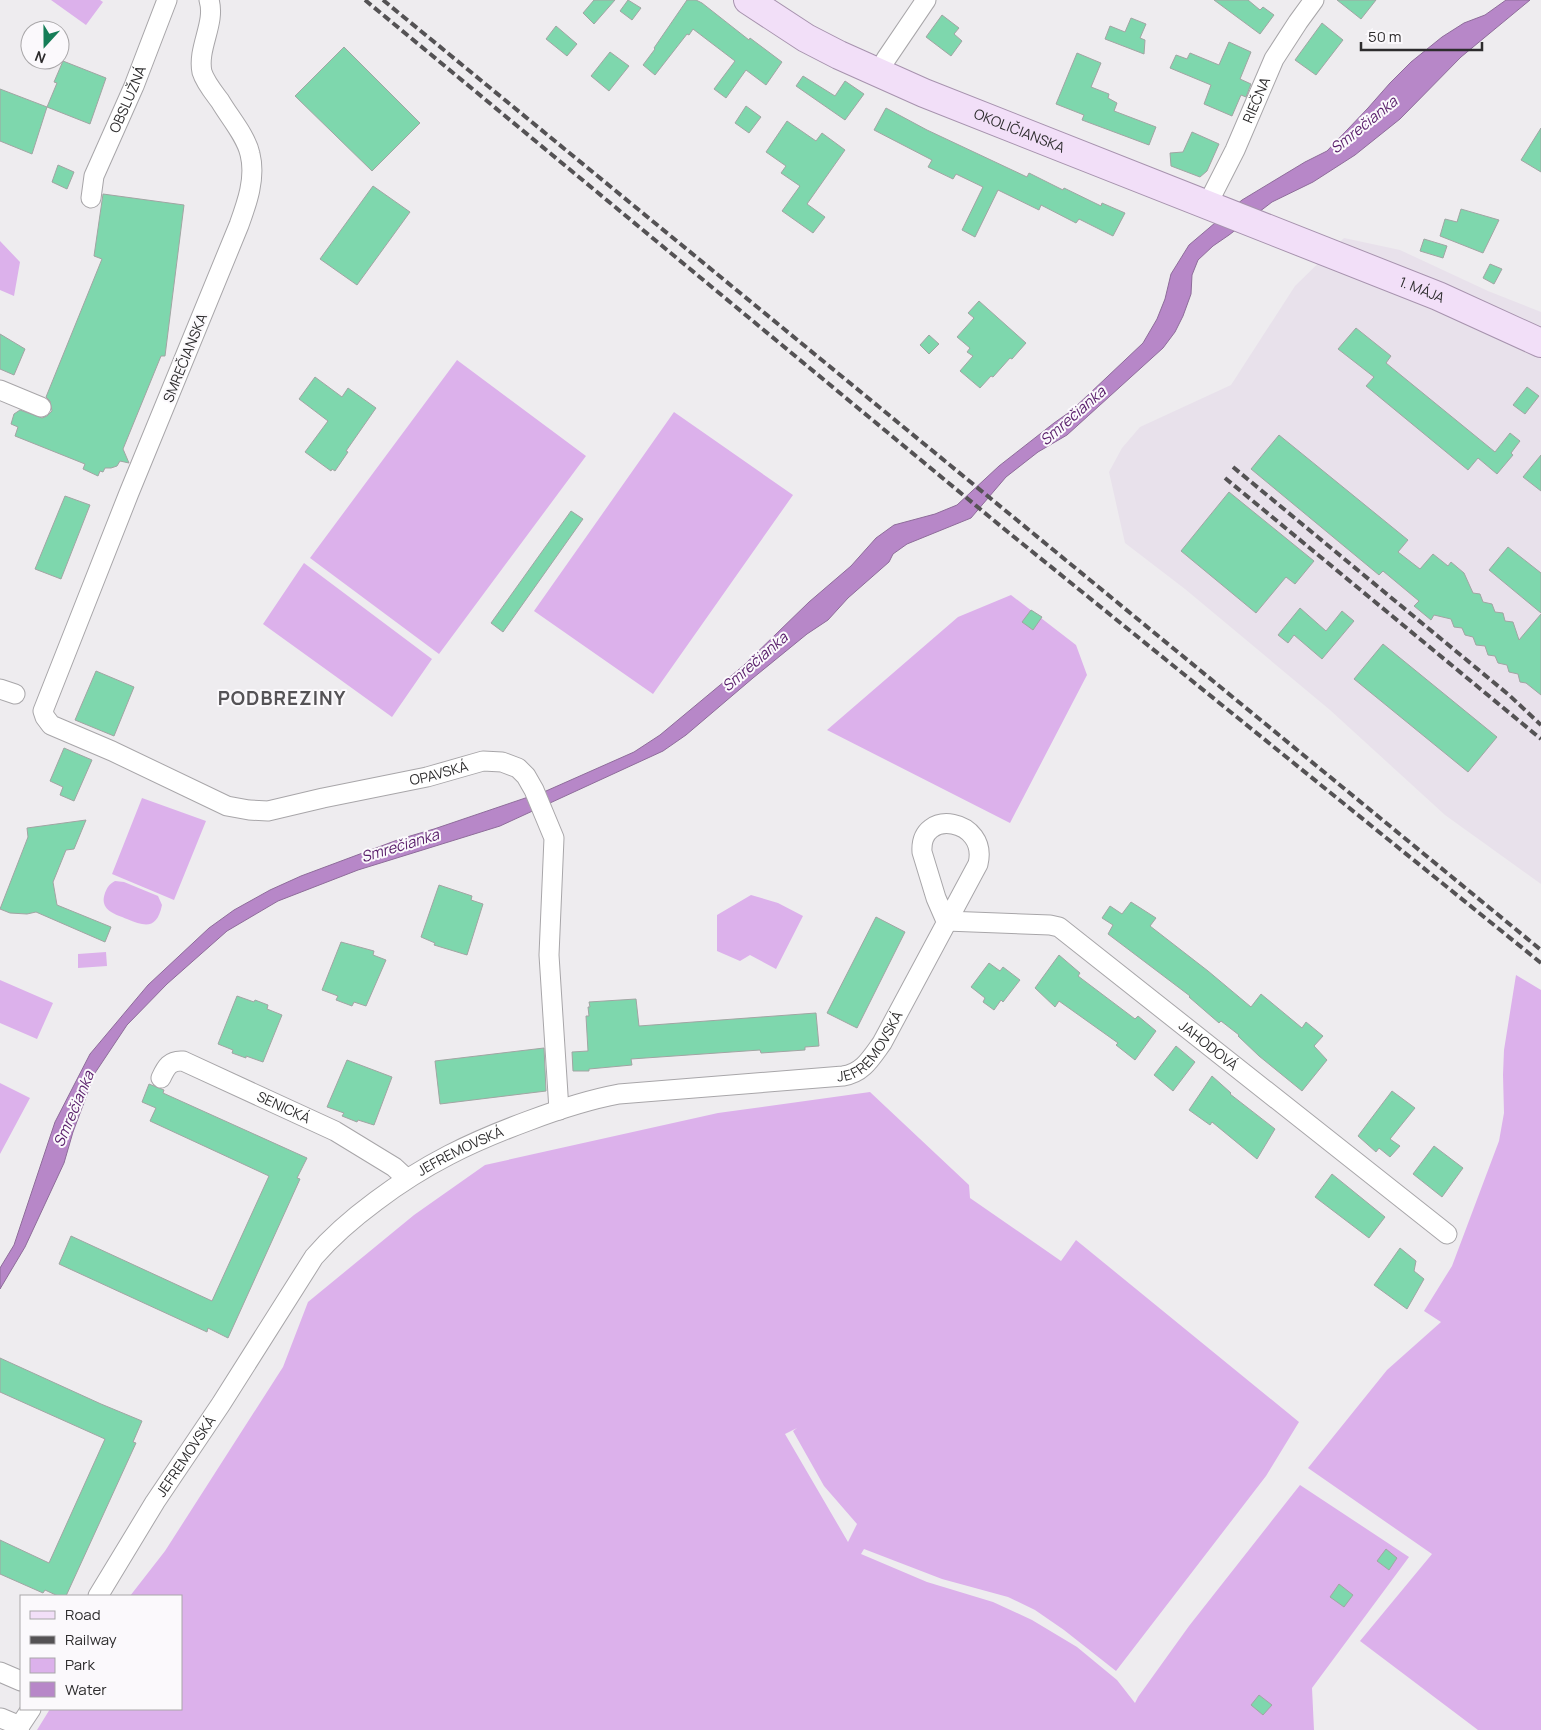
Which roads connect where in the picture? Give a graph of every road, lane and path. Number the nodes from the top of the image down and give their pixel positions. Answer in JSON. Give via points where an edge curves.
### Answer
{"nodes":[{"id":1,"x":167,"y":0,"type":"edge"},
{"id":2,"x":748,"y":0,"type":"edge"},
{"id":3,"x":926,"y":0,"type":"edge"},
{"id":4,"x":1314,"y":0,"type":"edge"},
{"id":5,"x":214,"y":4,"type":"edge"},
{"id":6,"x":879,"y":74,"type":"junction"},
{"id":7,"x":91,"y":198,"type":"dead end"},
{"id":8,"x":1211,"y":206,"type":"junction"},
{"id":9,"x":1300,"y":242,"type":"joint"},
{"id":10,"x":1541,"y":343,"type":"edge"},
{"id":11,"x":0,"y":390,"type":"edge"},
{"id":12,"x":41,"y":407,"type":"dead end"},
{"id":13,"x":46,"y":704,"type":"joint"},
{"id":14,"x":946,"y":922,"type":"junction"},
{"id":15,"x":161,"y":1078,"type":"dead end"},
{"id":16,"x":559,"y":1110,"type":"junction"},
{"id":17,"x":406,"y":1178,"type":"junction"},
{"id":18,"x":1447,"y":1234,"type":"dead end"},
{"id":19,"x":99,"y":1595,"type":"edge"},
{"id":20,"x":0,"y":1672,"type":"edge"},
{"id":21,"x":20,"y":1682,"type":"edge"},
{"id":22,"x":30,"y":1710,"type":"edge"},
{"id":23,"x":2,"y":1718,"type":"dead end"},
{"id":24,"x":18,"y":1728,"type":"edge"}],
"edges":[{"from":1,"to":7,"type":"street","name":"OBSLUŽNÁ","via":[[94,176]]},
{"from":2,"to":6,"type":"main road","name":"OKOLIČIANSKA","via":[[806,38]]},
{"from":3,"to":6,"type":"street"},
{"from":4,"to":8,"type":"street","name":"RIEČNA","via":[[1274,59]]},
{"from":5,"to":13,"type":"street","name":"SMREČIANSKA","via":[[204,46],[202,72],[250,154],[250,192]]},
{"from":6,"to":8,"type":"main road","name":"OKOLIČIANSKA"},
{"from":8,"to":9,"type":"main road","name":"OKOLIČIANSKA"},
{"from":9,"to":10,"type":"main road","name":"1. MÁJA","via":[[1438,296]]},
{"from":11,"to":12,"type":"street"},
{"from":13,"to":16,"type":"street","name":"OPAVSKÁ","via":[[43,711],[51,725],[227,806],[249,810],[268,811],[427,777],[484,761],[502,762],[518,768],[541,804],[554,838],[549,955]]},
{"from":14,"to":14,"type":"street","name":"JEFREMOVSKÁ","via":[[980,856],[971,832],[951,824],[934,826],[922,845]]},
{"from":14,"to":16,"type":"street","name":"JEFREMOVSKÁ","via":[[882,1043],[858,1072],[843,1076],[619,1094]]},
{"from":14,"to":18,"type":"street","name":"JAHODOVÁ","via":[[1060,928]]},
{"from":15,"to":17,"type":"street","name":"SENICKÁ","via":[[169,1063],[183,1060],[335,1131],[389,1163]]},
{"from":16,"to":17,"type":"street","name":"JEFREMOVSKÁ","via":[[468,1144]]},
{"from":17,"to":19,"type":"street","name":"JEFREMOVSKÁ","via":[[350,1220],[314,1257]]},
{"from":20,"to":21,"type":"street"},
{"from":22,"to":24,"type":"street"},
{"from":23,"to":24,"type":"street"}]}
